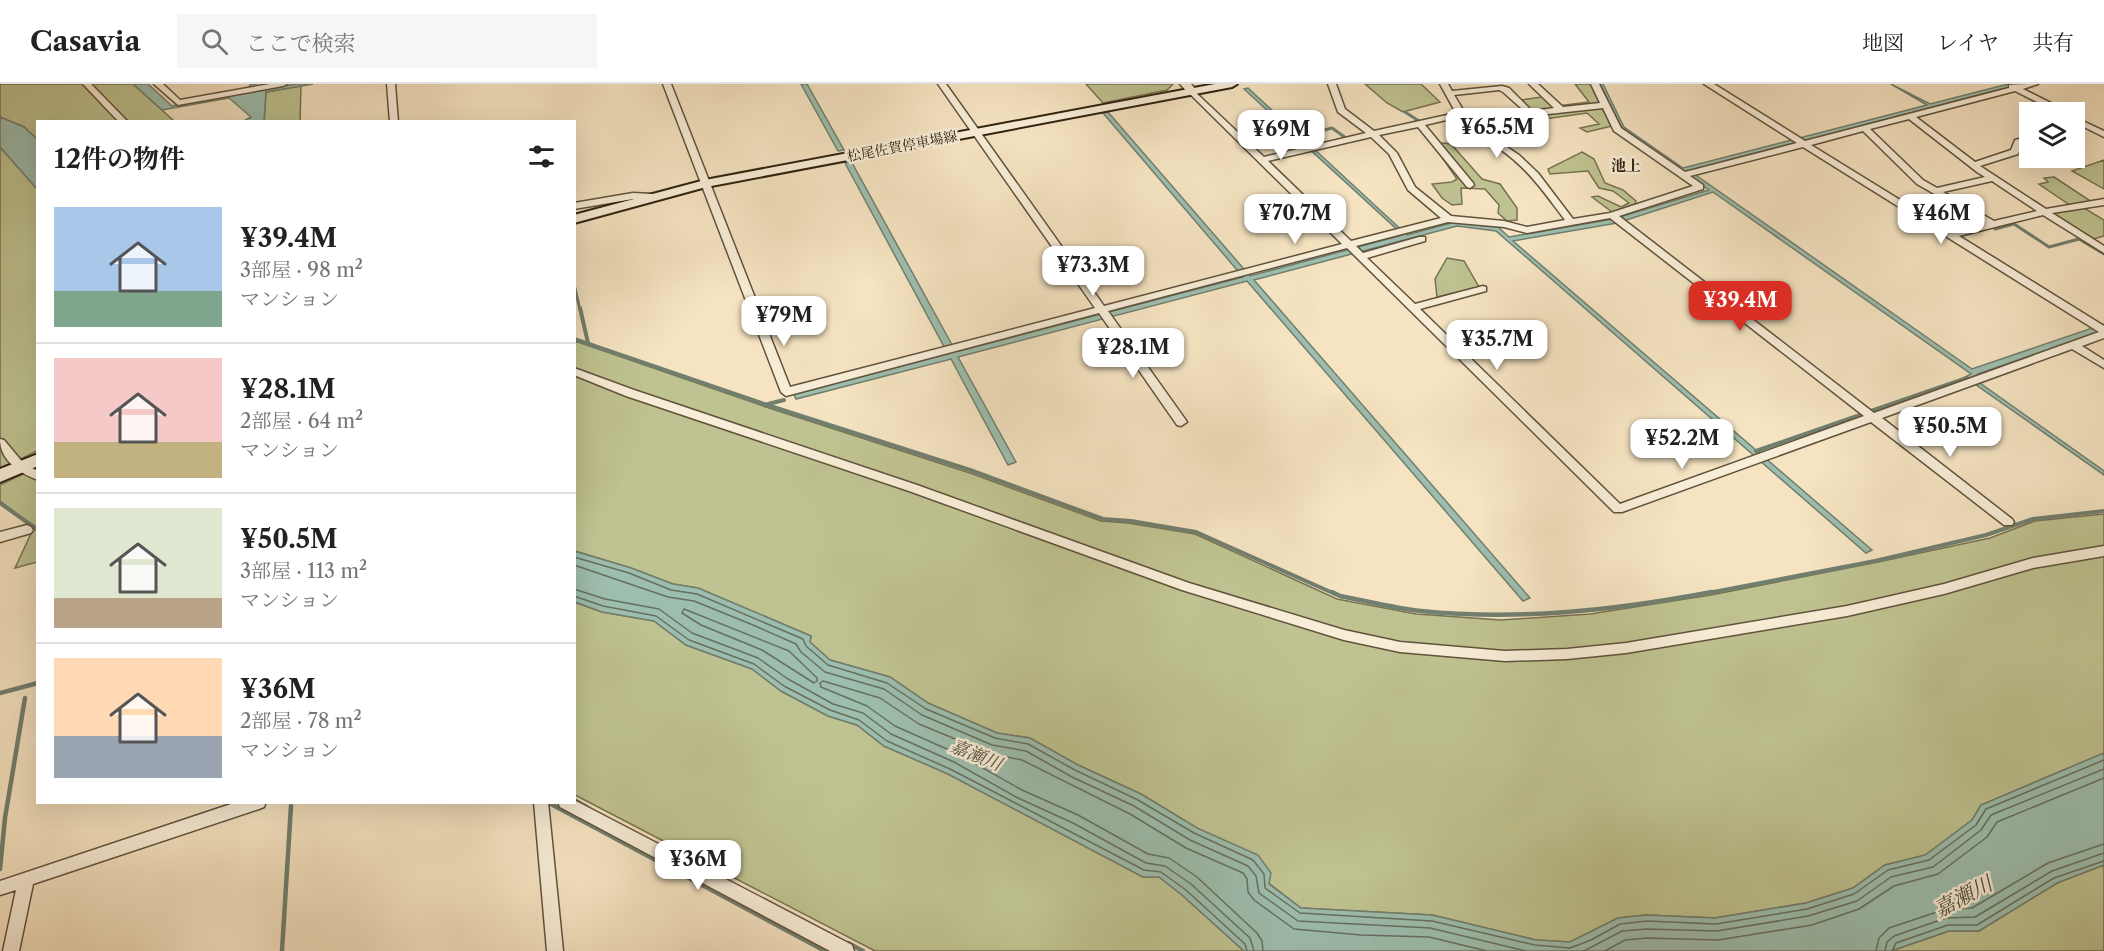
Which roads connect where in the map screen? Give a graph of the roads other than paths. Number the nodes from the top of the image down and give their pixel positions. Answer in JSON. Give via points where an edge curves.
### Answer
{"nodes":[{"id":1,"x":87,"y":84,"type":"edge"},
{"id":2,"x":158,"y":84,"type":"edge"},
{"id":3,"x":283,"y":84,"type":"edge"},
{"id":4,"x":391,"y":84,"type":"edge"},
{"id":5,"x":667,"y":84,"type":"edge"},
{"id":6,"x":942,"y":84,"type":"edge"},
{"id":7,"x":1232,"y":84,"type":"edge"},
{"id":8,"x":1332,"y":84,"type":"edge"},
{"id":9,"x":1444,"y":84,"type":"edge"},
{"id":10,"x":1533,"y":84,"type":"edge"},
{"id":11,"x":1595,"y":84,"type":"edge"},
{"id":12,"x":1726,"y":84,"type":"edge"},
{"id":13,"x":2006,"y":84,"type":"edge"},
{"id":14,"x":2034,"y":84,"type":"edge"},
{"id":15,"x":1711,"y":86,"type":"edge"},
{"id":16,"x":1189,"y":88,"type":"edge"},
{"id":17,"x":2016,"y":89,"type":"junction"},
{"id":18,"x":1451,"y":93,"type":"junction"},
{"id":19,"x":2042,"y":102,"type":"edge"},
{"id":20,"x":1605,"y":105,"type":"junction"},
{"id":21,"x":1561,"y":110,"type":"junction"},
{"id":22,"x":1461,"y":114,"type":"junction"},
{"id":23,"x":1911,"y":117,"type":"junction"},
{"id":24,"x":122,"y":120,"type":"edge"},
{"id":25,"x":394,"y":120,"type":"edge"},
{"id":26,"x":1420,"y":124,"type":"junction"},
{"id":27,"x":2085,"y":125,"type":"edge"},
{"id":28,"x":2104,"y":125,"type":"edge"},
{"id":29,"x":2092,"y":128,"type":"junction"},
{"id":30,"x":1865,"y":129,"type":"junction"},
{"id":31,"x":976,"y":132,"type":"junction"},
{"id":32,"x":2104,"y":134,"type":"edge"},
{"id":33,"x":1373,"y":135,"type":"junction"},
{"id":34,"x":2019,"y":142,"type":"edge"},
{"id":35,"x":1805,"y":144,"type":"junction"},
{"id":36,"x":1262,"y":160,"type":"junction"},
{"id":37,"x":1975,"y":165,"type":"junction"},
{"id":38,"x":1690,"y":174,"type":"junction"},
{"id":39,"x":1992,"y":178,"type":"junction"},
{"id":40,"x":705,"y":184,"type":"junction"},
{"id":41,"x":1470,"y":185,"type":"dead end"},
{"id":42,"x":1935,"y":191,"type":"junction"},
{"id":43,"x":653,"y":197,"type":"junction"},
{"id":44,"x":2104,"y":202,"type":"edge"},
{"id":45,"x":576,"y":206,"type":"edge"},
{"id":46,"x":2044,"y":212,"type":"junction"},
{"id":47,"x":1613,"y":215,"type":"junction"},
{"id":48,"x":576,"y":218,"type":"edge"},
{"id":49,"x":1448,"y":219,"type":"junction"},
{"id":50,"x":1570,"y":222,"type":"junction"},
{"id":51,"x":1993,"y":224,"type":"junction"},
{"id":52,"x":1952,"y":235,"type":"junction"},
{"id":53,"x":1422,"y":239,"type":"dead end"},
{"id":54,"x":2104,"y":250,"type":"edge"},
{"id":55,"x":1354,"y":251,"type":"junction"},
{"id":56,"x":1483,"y":289,"type":"dead end"},
{"id":57,"x":1412,"y":308,"type":"junction"},
{"id":58,"x":1104,"y":313,"type":"junction"},
{"id":59,"x":2104,"y":332,"type":"edge"},
{"id":60,"x":2073,"y":345,"type":"junction"},
{"id":61,"x":2104,"y":365,"type":"edge"},
{"id":62,"x":576,"y":372,"type":"edge"},
{"id":63,"x":1874,"y":417,"type":"junction"},
{"id":64,"x":1181,"y":422,"type":"dead end"},
{"id":65,"x":0,"y":443,"type":"edge"},
{"id":66,"x":32,"y":466,"type":"edge"},
{"id":67,"x":0,"y":476,"type":"edge"},
{"id":68,"x":2008,"y":522,"type":"dead end"},
{"id":69,"x":27,"y":530,"type":"dead end"},
{"id":70,"x":0,"y":537,"type":"edge"},
{"id":71,"x":2104,"y":551,"type":"edge"},
{"id":72,"x":254,"y":804,"type":"edge"},
{"id":73,"x":541,"y":804,"type":"edge"},
{"id":74,"x":569,"y":804,"type":"edge"},
{"id":75,"x":26,"y":879,"type":"junction"},
{"id":76,"x":0,"y":888,"type":"edge"},
{"id":77,"x":10,"y":951,"type":"edge"},
{"id":78,"x":555,"y":951,"type":"edge"},
{"id":79,"x":846,"y":951,"type":"edge"}],
"edges":[{"from":1,"to":24,"type":"street"},
{"from":2,"to":3,"type":"street","via":[[178,103]]},
{"from":4,"to":25,"type":"street"},
{"from":5,"to":40,"type":"street"},
{"from":6,"to":31,"type":"street"},
{"from":7,"to":16,"type":"main road","name":"松尾佐賀停車場線"},
{"from":8,"to":33,"type":"street","via":[[1341,110]]},
{"from":9,"to":18,"type":"street"},
{"from":10,"to":21,"type":"street"},
{"from":11,"to":20,"type":"street"},
{"from":12,"to":15,"type":"street"},
{"from":13,"to":17,"type":"street"},
{"from":14,"to":17,"type":"street"},
{"from":15,"to":35,"type":"street"},
{"from":16,"to":31,"type":"main road","name":"松尾佐賀停車場線"},
{"from":16,"to":36,"type":"street"},
{"from":17,"to":19,"type":"street"},
{"from":17,"to":23,"type":"street"},
{"from":18,"to":21,"type":"street","via":[[1499,88],[1530,114]]},
{"from":18,"to":22,"type":"street"},
{"from":20,"to":21,"type":"street"},
{"from":20,"to":38,"type":"street","via":[[1617,129]]},
{"from":22,"to":26,"type":"street"},
{"from":22,"to":50,"type":"street","via":[[1474,129],[1535,175]]},
{"from":23,"to":30,"type":"street"},
{"from":23,"to":37,"type":"street"},
{"from":26,"to":33,"type":"street"},
{"from":26,"to":41,"type":"street"},
{"from":27,"to":29,"type":"street"},
{"from":28,"to":29,"type":"street"},
{"from":29,"to":32,"type":"street"},
{"from":30,"to":35,"type":"street"},
{"from":30,"to":42,"type":"street","via":[[1907,172]]},
{"from":31,"to":40,"type":"main road","name":"松尾佐賀停車場線"},
{"from":31,"to":58,"type":"street"},
{"from":33,"to":36,"type":"street"},
{"from":33,"to":49,"type":"street","via":[[1393,153],[1411,188]]},
{"from":34,"to":37,"type":"street","via":[[2015,152]]},
{"from":35,"to":38,"type":"street"},
{"from":35,"to":52,"type":"street"},
{"from":36,"to":55,"type":"street"},
{"from":37,"to":39,"type":"street"},
{"from":38,"to":47,"type":"street","via":[[1700,188]]},
{"from":39,"to":42,"type":"street"},
{"from":39,"to":46,"type":"street"},
{"from":40,"to":43,"type":"main road","name":"松尾佐賀停車場線"},
{"from":40,"to":58,"type":"street","via":[[786,392]]},
{"from":42,"to":51,"type":"street"},
{"from":43,"to":45,"type":"street","via":[[633,196]]},
{"from":43,"to":48,"type":"main road","name":"松尾佐賀停車場線"},
{"from":44,"to":46,"type":"street"},
{"from":46,"to":51,"type":"street"},
{"from":46,"to":54,"type":"street"},
{"from":47,"to":50,"type":"street"},
{"from":47,"to":63,"type":"street"},
{"from":49,"to":50,"type":"street","via":[[1527,230]]},
{"from":49,"to":55,"type":"street","via":[[1401,231]]},
{"from":51,"to":52,"type":"street"},
{"from":52,"to":59,"type":"street"},
{"from":53,"to":55,"type":"street"},
{"from":55,"to":57,"type":"street"},
{"from":55,"to":58,"type":"street","via":[[1244,272]]},
{"from":56,"to":57,"type":"street"},
{"from":57,"to":63,"type":"street","via":[[1618,509]]},
{"from":58,"to":64,"type":"street"},
{"from":59,"to":60,"type":"street"},
{"from":60,"to":61,"type":"street"},
{"from":60,"to":63,"type":"street"},
{"from":62,"to":71,"type":"street","via":[[923,491],[1186,587],[1344,635],[1411,648],[1505,656],[1626,648],[1847,612],[2033,563]]},
{"from":63,"to":68,"type":"street"},
{"from":65,"to":66,"type":"street"},
{"from":66,"to":67,"type":"main road"},
{"from":69,"to":70,"type":"street"},
{"from":72,"to":75,"type":"street"},
{"from":73,"to":78,"type":"street"},
{"from":74,"to":79,"type":"street"},
{"from":75,"to":76,"type":"street"},
{"from":75,"to":77,"type":"street"}]}
